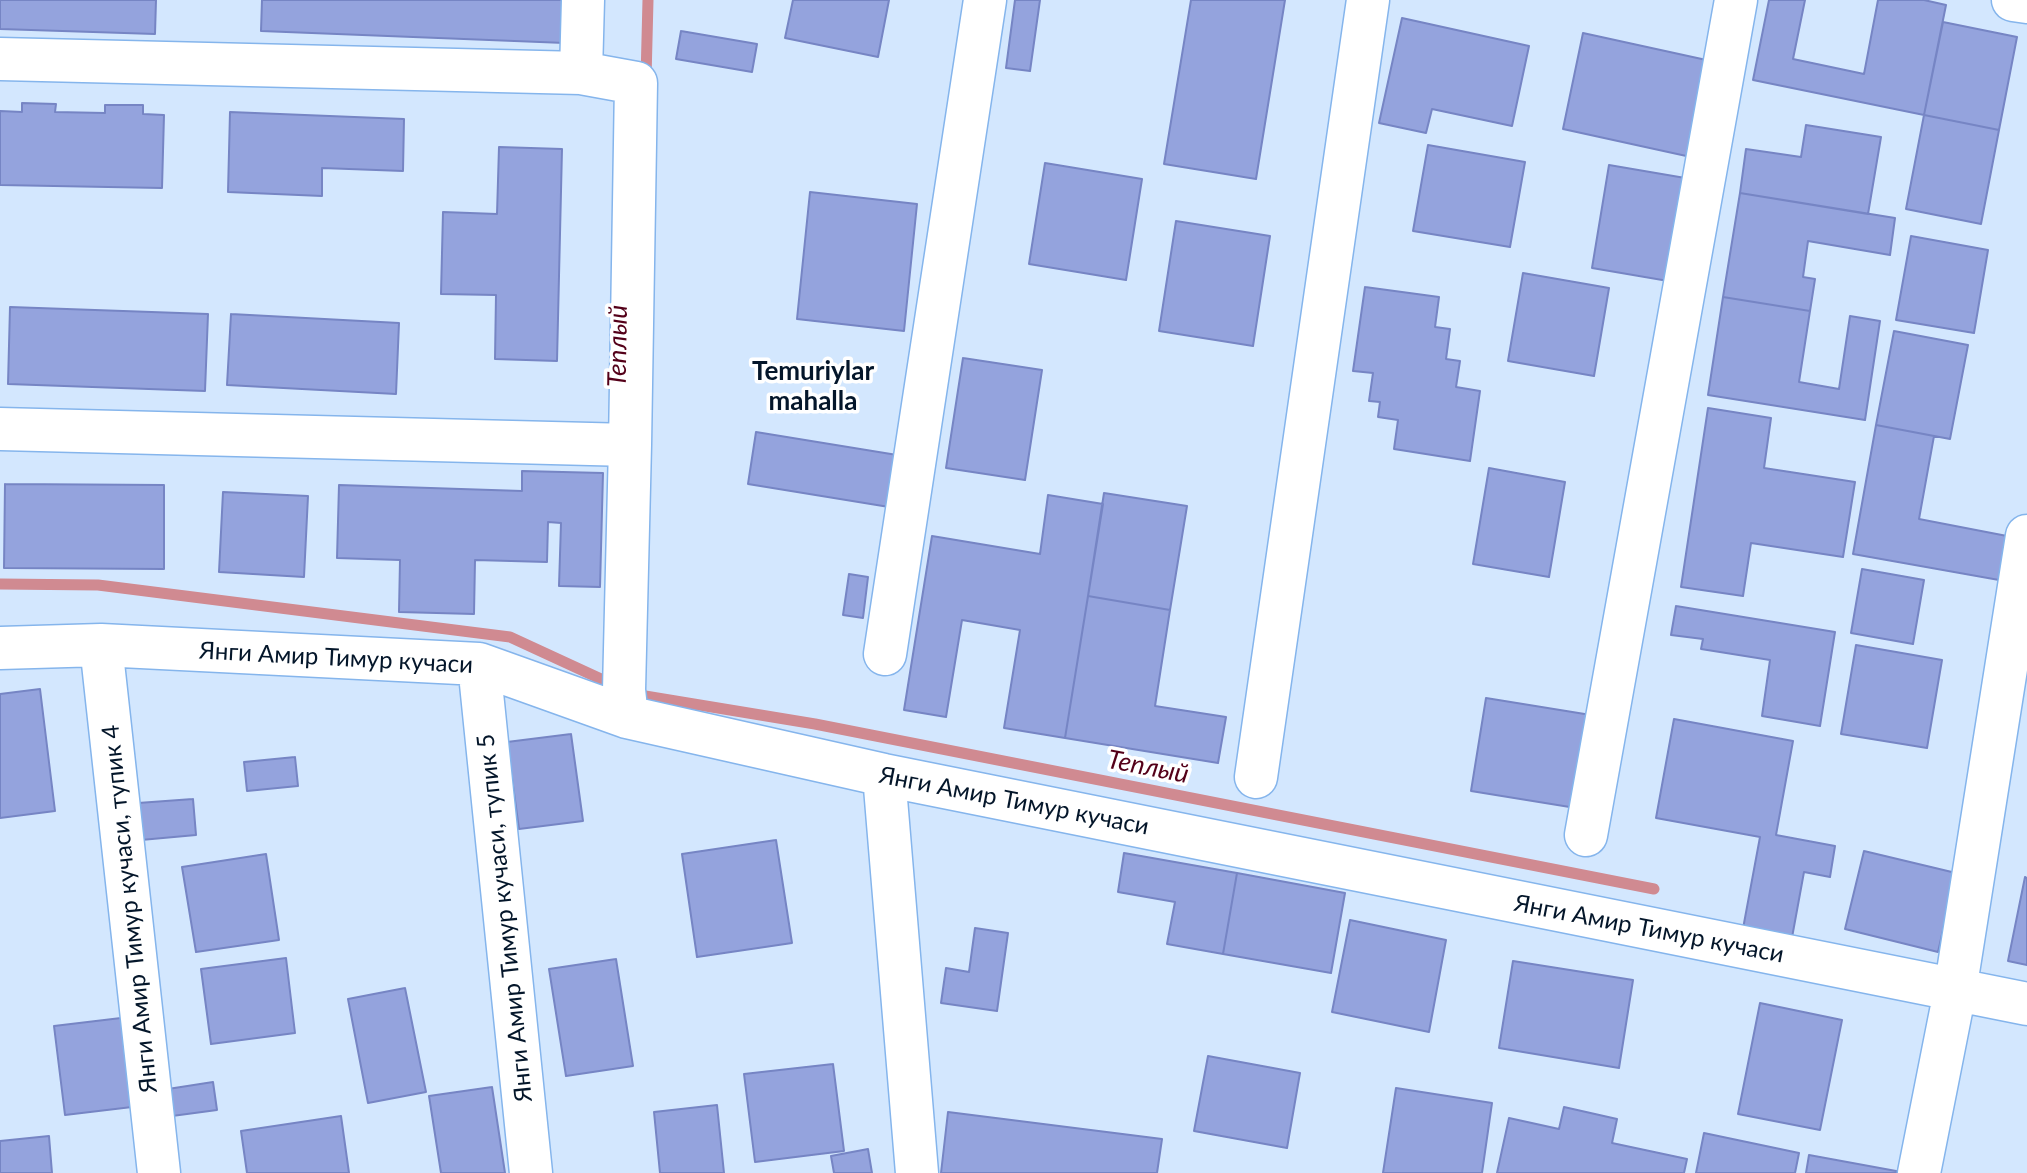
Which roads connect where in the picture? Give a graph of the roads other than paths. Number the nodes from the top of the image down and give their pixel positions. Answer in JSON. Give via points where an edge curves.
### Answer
{"nodes":[{"id":1,"x":583,"y":0,"type":"edge"},
{"id":2,"x":985,"y":0,"type":"edge"},
{"id":3,"x":1368,"y":0,"type":"edge"},
{"id":4,"x":1736,"y":0,"type":"edge"},
{"id":5,"x":2013,"y":0,"type":"edge"},
{"id":6,"x":2027,"y":2,"type":"edge"},
{"id":7,"x":0,"y":59,"type":"edge"},
{"id":8,"x":581,"y":73,"type":"junction"},
{"id":9,"x":0,"y":429,"type":"edge"},
{"id":10,"x":630,"y":445,"type":"junction"},
{"id":11,"x":2027,"y":536,"type":"edge"},
{"id":12,"x":101,"y":645,"type":"junction"},
{"id":13,"x":0,"y":648,"type":"edge"},
{"id":14,"x":885,"y":654,"type":"dead end"},
{"id":15,"x":479,"y":664,"type":"junction"},
{"id":16,"x":627,"y":717,"type":"junction"},
{"id":17,"x":884,"y":775,"type":"junction"},
{"id":18,"x":1256,"y":777,"type":"dead end"},
{"id":19,"x":1586,"y":835,"type":"dead end"},
{"id":20,"x":1955,"y":991,"type":"junction"},
{"id":21,"x":2027,"y":1004,"type":"edge"},
{"id":22,"x":159,"y":1173,"type":"edge"},
{"id":23,"x":531,"y":1173,"type":"edge"},
{"id":24,"x":917,"y":1173,"type":"edge"},
{"id":25,"x":1919,"y":1173,"type":"edge"}],
"edges":[{"from":1,"to":8,"type":"street"},
{"from":2,"to":14,"type":"street"},
{"from":3,"to":18,"type":"street"},
{"from":4,"to":19,"type":"street"},
{"from":5,"to":6,"type":"street"},
{"from":7,"to":8,"type":"street"},
{"from":8,"to":10,"type":"street","via":[[636,83]]},
{"from":9,"to":10,"type":"street"},
{"from":10,"to":16,"type":"street"},
{"from":11,"to":20,"type":"street"},
{"from":12,"to":13,"type":"street","name":"Янги Амир Тимур кучаси"},
{"from":12,"to":15,"type":"street","name":"Янги Амир Тимур кучаси"},
{"from":12,"to":22,"type":"street","name":"Янги Амир Тимур кучаси, тупик 4"},
{"from":15,"to":16,"type":"street","name":"Янги Амир Тимур кучаси"},
{"from":15,"to":23,"type":"street","name":"Янги Амир Тимур кучаси, тупик 5"},
{"from":16,"to":17,"type":"street","name":"Янги Амир Тимур кучаси"},
{"from":17,"to":20,"type":"street","name":"Янги Амир Тимур кучаси"},
{"from":17,"to":24,"type":"street"},
{"from":20,"to":21,"type":"street","name":"Янги Амир Тимур кучаси"},
{"from":20,"to":25,"type":"street"}]}
